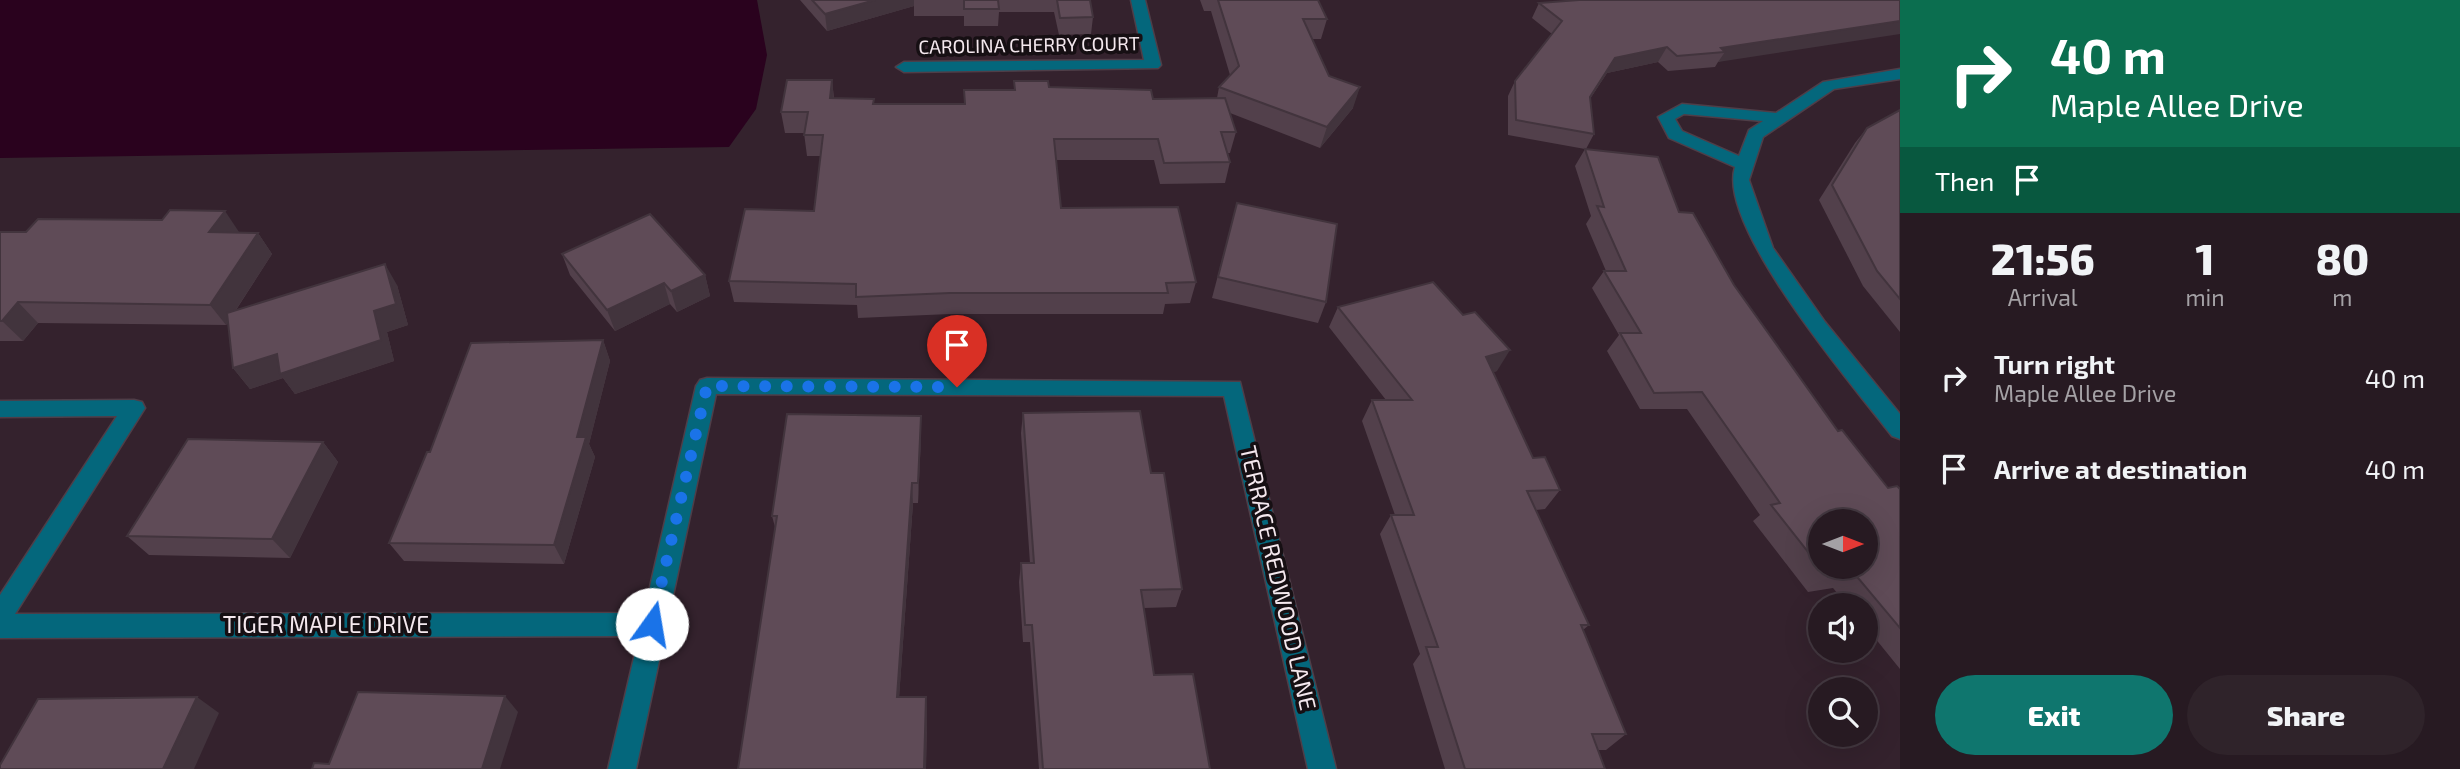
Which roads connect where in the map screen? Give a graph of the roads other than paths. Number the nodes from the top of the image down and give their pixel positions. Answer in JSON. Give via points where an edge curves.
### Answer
{"nodes":[{"id":1,"x":1138,"y":0,"type":"edge"},
{"id":2,"x":904,"y":67,"type":"dead end"},
{"id":3,"x":1900,"y":74,"type":"edge"},
{"id":4,"x":1780,"y":118,"type":"junction"},
{"id":5,"x":1745,"y":165,"type":"junction"},
{"id":6,"x":0,"y":408,"type":"edge"},
{"id":7,"x":1900,"y":430,"type":"edge"},
{"id":8,"x":0,"y":617,"type":"edge"},
{"id":9,"x":652,"y":624,"type":"junction"},
{"id":10,"x":0,"y":626,"type":"edge"},
{"id":11,"x":622,"y":769,"type":"edge"},
{"id":12,"x":1322,"y":769,"type":"edge"}],
"edges":[{"from":1,"to":2,"type":"street","name":"CAROLINA CHERRY COURT","via":[[1153,65]]},
{"from":3,"to":4,"type":"street","via":[[1829,85]]},
{"from":4,"to":5,"type":"street","via":[[1755,134]]},
{"from":4,"to":5,"type":"street","via":[[1682,109],[1666,117],[1675,134]]},
{"from":5,"to":7,"type":"street","via":[[1740,180],[1764,248],[1818,327]]},
{"from":6,"to":8,"type":"street","via":[[134,408]]},
{"from":9,"to":10,"type":"street","name":"TIGER MAPLE DRIVE"},
{"from":9,"to":11,"type":"street"},
{"from":9,"to":12,"type":"street","name":"TERRACE REDWOOD LANE","via":[[707,386],[1233,388]]}]}
